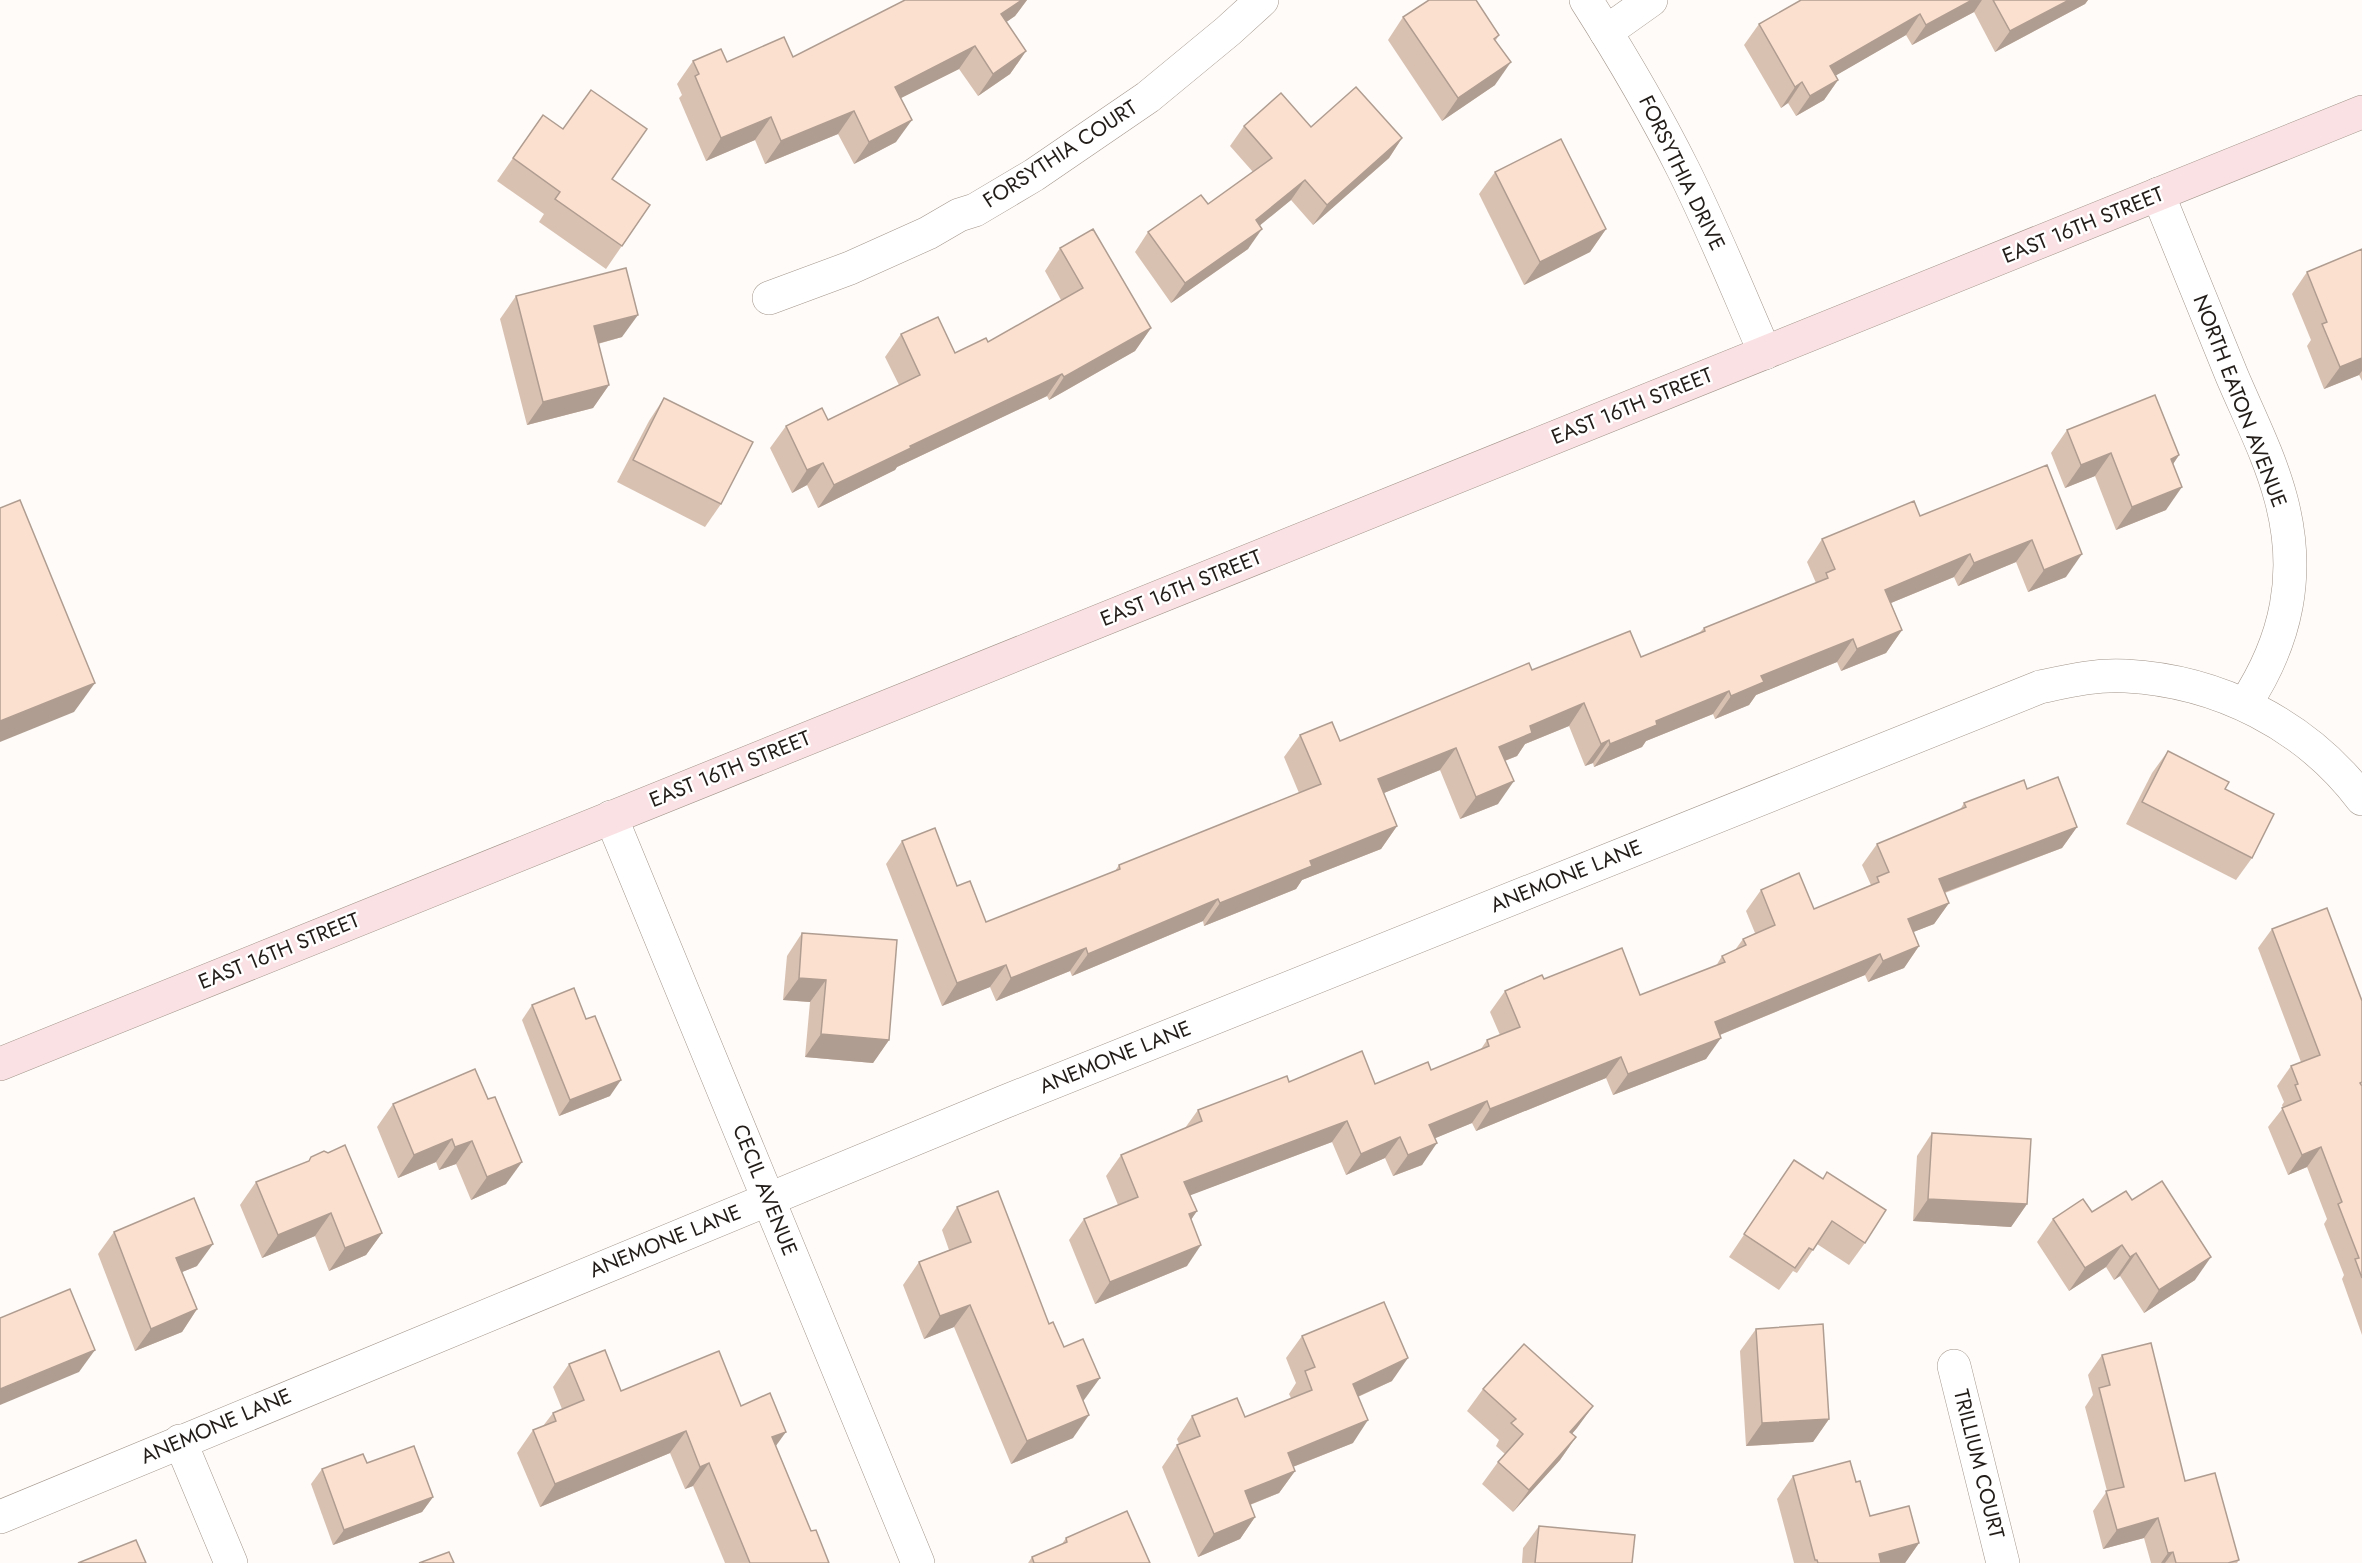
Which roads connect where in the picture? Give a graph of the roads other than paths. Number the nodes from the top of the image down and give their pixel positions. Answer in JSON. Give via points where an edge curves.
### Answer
{"nodes":[{"id":1,"x":1262,"y":0,"type":"edge"},
{"id":2,"x":1586,"y":0,"type":"edge"},
{"id":3,"x":1651,"y":0,"type":"edge"},
{"id":4,"x":1606,"y":32,"type":"junction"},
{"id":5,"x":2362,"y":112,"type":"edge"},
{"id":6,"x":2158,"y":194,"type":"junction"},
{"id":7,"x":769,"y":298,"type":"dead end"},
{"id":8,"x":1764,"y":353,"type":"junction"},
{"id":9,"x":2245,"y":704,"type":"junction"},
{"id":10,"x":2362,"y":800,"type":"edge"},
{"id":11,"x":611,"y":817,"type":"junction"},
{"id":12,"x":0,"y":1064,"type":"edge"},
{"id":13,"x":768,"y":1198,"type":"junction"},
{"id":14,"x":1954,"y":1366,"type":"dead end"},
{"id":15,"x":180,"y":1441,"type":"junction"},
{"id":16,"x":0,"y":1516,"type":"edge"},
{"id":17,"x":231,"y":1563,"type":"edge"},
{"id":18,"x":918,"y":1563,"type":"edge"},
{"id":19,"x":2003,"y":1563,"type":"edge"}],
"edges":[{"from":1,"to":7,"type":"street","name":"FORSYTHIA COURT","via":[[1148,97],[1034,175],[928,233]]},
{"from":2,"to":4,"type":"street","name":"FORSYTHIA DRIVE"},
{"from":3,"to":4,"type":"street"},
{"from":4,"to":8,"type":"street","name":"FORSYTHIA DRIVE","via":[[1683,169]]},
{"from":5,"to":6,"type":"street","name":"EAST 16TH STREET"},
{"from":6,"to":8,"type":"street","name":"EAST 16TH STREET"},
{"from":6,"to":9,"type":"street","name":"NORTH EATON AVENUE","via":[[2274,479],[2286,523],[2290,570],[2283,623],[2271,658]]},
{"from":8,"to":11,"type":"street","name":"EAST 16TH STREET"},
{"from":9,"to":10,"type":"street","via":[[2276,720],[2318,752]]},
{"from":9,"to":13,"type":"street","name":"ANEMONE LANE","via":[[2196,686],[2126,675],[2040,687]]},
{"from":11,"to":12,"type":"street","name":"EAST 16TH STREET"},
{"from":11,"to":13,"type":"street","name":"CECIL AVENUE"},
{"from":13,"to":15,"type":"street","name":"ANEMONE LANE"},
{"from":13,"to":18,"type":"street","name":"CECIL AVENUE"},
{"from":14,"to":19,"type":"street","name":"TRILLIUM COURT"},
{"from":15,"to":16,"type":"street","name":"ANEMONE LANE"},
{"from":15,"to":17,"type":"street"}]}
